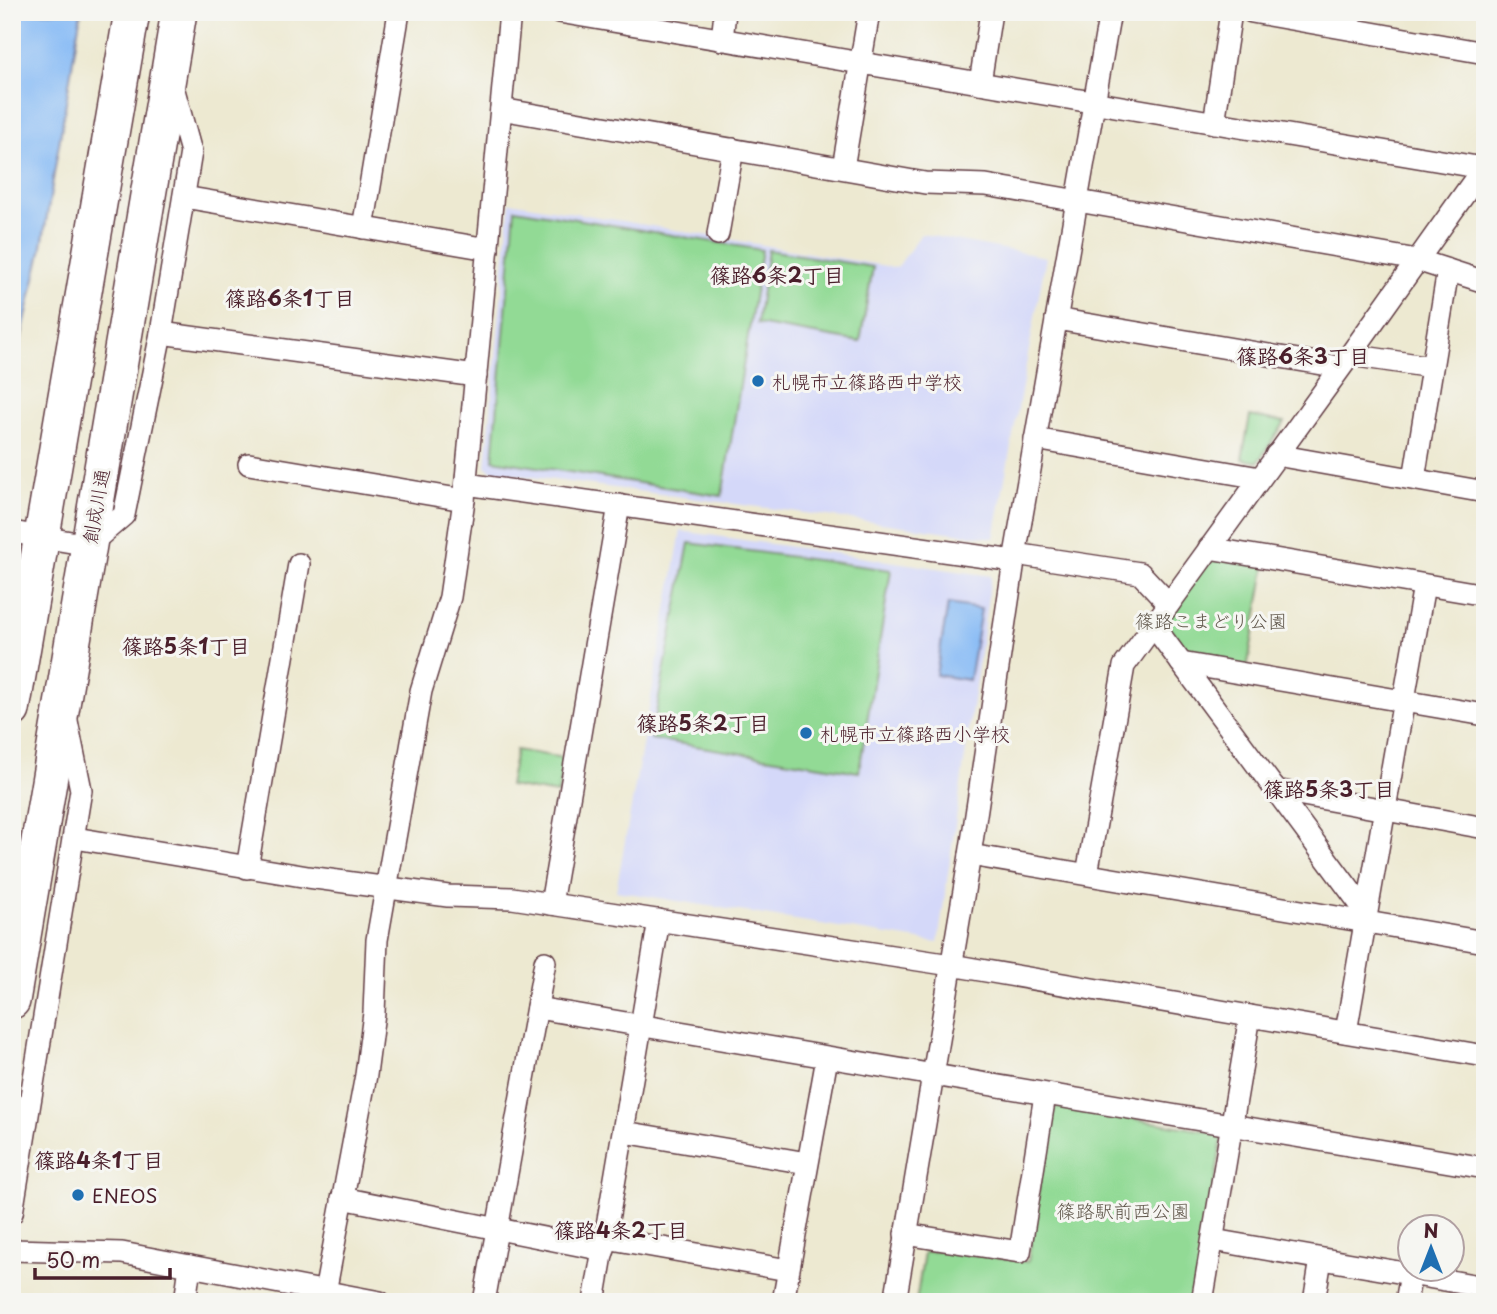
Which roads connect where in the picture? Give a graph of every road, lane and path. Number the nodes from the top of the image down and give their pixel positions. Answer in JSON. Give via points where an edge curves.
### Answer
{"nodes":[{"id":1,"x":132,"y":12,"type":"edge"},
{"id":2,"x":179,"y":12,"type":"edge"},
{"id":3,"x":399,"y":12,"type":"edge"},
{"id":4,"x":510,"y":12,"type":"edge"},
{"id":5,"x":559,"y":12,"type":"edge"},
{"id":6,"x":725,"y":12,"type":"edge"},
{"id":7,"x":869,"y":12,"type":"edge"},
{"id":8,"x":991,"y":12,"type":"edge"},
{"id":9,"x":1110,"y":12,"type":"edge"},
{"id":10,"x":1231,"y":12,"type":"edge"},
{"id":11,"x":1252,"y":12,"type":"edge"},
{"id":12,"x":618,"y":17,"type":"edge"},
{"id":13,"x":722,"y":40,"type":"junction"},
{"id":14,"x":1485,"y":53,"type":"edge"},
{"id":15,"x":860,"y":63,"type":"junction"},
{"id":16,"x":169,"y":72,"type":"junction"},
{"id":17,"x":979,"y":83,"type":"junction"},
{"id":18,"x":1095,"y":102,"type":"junction"},
{"id":19,"x":501,"y":108,"type":"junction"},
{"id":20,"x":1214,"y":123,"type":"junction"},
{"id":21,"x":733,"y":149,"type":"junction"},
{"id":22,"x":843,"y":168,"type":"junction"},
{"id":23,"x":1484,"y":168,"type":"edge"},
{"id":24,"x":184,"y":197,"type":"junction"},
{"id":25,"x":1077,"y":201,"type":"junction"},
{"id":26,"x":363,"y":228,"type":"junction"},
{"id":27,"x":718,"y":233,"type":"dead end"},
{"id":28,"x":488,"y":248,"type":"junction"},
{"id":29,"x":1417,"y":260,"type":"junction"},
{"id":30,"x":1448,"y":270,"type":"junction"},
{"id":31,"x":1485,"y":282,"type":"edge"},
{"id":32,"x":1056,"y":319,"type":"junction"},
{"id":33,"x":161,"y":333,"type":"junction"},
{"id":34,"x":1345,"y":361,"type":"junction"},
{"id":35,"x":1432,"y":367,"type":"junction"},
{"id":36,"x":476,"y":376,"type":"junction"},
{"id":37,"x":1035,"y":439,"type":"junction"},
{"id":38,"x":1276,"y":455,"type":"junction"},
{"id":39,"x":249,"y":464,"type":"dead end"},
{"id":40,"x":1260,"y":478,"type":"junction"},
{"id":41,"x":1414,"y":479,"type":"junction"},
{"id":42,"x":465,"y":492,"type":"junction"},
{"id":43,"x":1485,"y":492,"type":"edge"},
{"id":44,"x":619,"y":505,"type":"junction"},
{"id":45,"x":22,"y":534,"type":"edge"},
{"id":46,"x":89,"y":545,"type":"junction"},
{"id":47,"x":1209,"y":548,"type":"junction"},
{"id":48,"x":1014,"y":557,"type":"junction"},
{"id":49,"x":299,"y":564,"type":"dead end"},
{"id":50,"x":1424,"y":584,"type":"junction"},
{"id":51,"x":1485,"y":595,"type":"edge"},
{"id":52,"x":1169,"y":604,"type":"junction"},
{"id":53,"x":1153,"y":625,"type":"junction"},
{"id":54,"x":1181,"y":663,"type":"junction"},
{"id":55,"x":1403,"y":701,"type":"junction"},
{"id":56,"x":63,"y":702,"type":"junction"},
{"id":57,"x":12,"y":710,"type":"edge"},
{"id":58,"x":1485,"y":715,"type":"edge"},
{"id":59,"x":1275,"y":790,"type":"junction"},
{"id":60,"x":1384,"y":809,"type":"junction"},
{"id":61,"x":1485,"y":828,"type":"edge"},
{"id":62,"x":75,"y":838,"type":"junction"},
{"id":63,"x":970,"y":855,"type":"junction"},
{"id":64,"x":247,"y":868,"type":"junction"},
{"id":65,"x":1087,"y":874,"type":"junction"},
{"id":66,"x":386,"y":886,"type":"junction"},
{"id":67,"x":551,"y":904,"type":"junction"},
{"id":68,"x":1365,"y":917,"type":"junction"},
{"id":69,"x":660,"y":920,"type":"junction"},
{"id":70,"x":1485,"y":942,"type":"edge"},
{"id":71,"x":545,"y":962,"type":"dead end"},
{"id":72,"x":951,"y":965,"type":"junction"},
{"id":73,"x":12,"y":1001,"type":"edge"},
{"id":74,"x":537,"y":1008,"type":"junction"},
{"id":75,"x":1250,"y":1016,"type":"junction"},
{"id":76,"x":642,"y":1027,"type":"junction"},
{"id":77,"x":1346,"y":1032,"type":"junction"},
{"id":78,"x":1485,"y":1056,"type":"edge"},
{"id":79,"x":827,"y":1058,"type":"junction"},
{"id":80,"x":934,"y":1076,"type":"junction"},
{"id":81,"x":1045,"y":1094,"type":"junction"},
{"id":82,"x":1231,"y":1126,"type":"junction"},
{"id":83,"x":624,"y":1132,"type":"junction"},
{"id":84,"x":807,"y":1163,"type":"junction"},
{"id":85,"x":1485,"y":1168,"type":"edge"},
{"id":86,"x":342,"y":1198,"type":"junction"},
{"id":87,"x":12,"y":1213,"type":"edge"},
{"id":88,"x":497,"y":1230,"type":"junction"},
{"id":89,"x":905,"y":1234,"type":"junction"},
{"id":90,"x":1213,"y":1240,"type":"junction"},
{"id":91,"x":605,"y":1244,"type":"junction"},
{"id":92,"x":12,"y":1250,"type":"edge"},
{"id":93,"x":1321,"y":1259,"type":"junction"},
{"id":94,"x":190,"y":1266,"type":"junction"},
{"id":95,"x":788,"y":1270,"type":"junction"},
{"id":96,"x":1396,"y":1272,"type":"edge"},
{"id":97,"x":1410,"y":1282,"type":"edge"},
{"id":98,"x":1457,"y":1282,"type":"edge"},
{"id":99,"x":1485,"y":1287,"type":"edge"},
{"id":100,"x":322,"y":1296,"type":"edge"},
{"id":101,"x":184,"y":1302,"type":"edge"},
{"id":102,"x":380,"y":1302,"type":"edge"},
{"id":103,"x":484,"y":1302,"type":"edge"},
{"id":104,"x":594,"y":1302,"type":"edge"},
{"id":105,"x":783,"y":1302,"type":"edge"},
{"id":106,"x":895,"y":1302,"type":"edge"},
{"id":107,"x":1202,"y":1302,"type":"edge"},
{"id":108,"x":1314,"y":1302,"type":"edge"},
{"id":109,"x":1406,"y":1302,"type":"edge"}],
"edges":[{"from":1,"to":45,"type":"highway"},
{"from":2,"to":16,"type":"highway","name":"創成川通"},
{"from":3,"to":26,"type":"street"},
{"from":4,"to":19,"type":"street"},
{"from":5,"to":12,"type":"street"},
{"from":6,"to":13,"type":"street"},
{"from":7,"to":15,"type":"street"},
{"from":8,"to":17,"type":"street"},
{"from":9,"to":18,"type":"street"},
{"from":10,"to":20,"type":"street"},
{"from":11,"to":14,"type":"street"},
{"from":12,"to":13,"type":"street"},
{"from":13,"to":15,"type":"street"},
{"from":15,"to":17,"type":"street"},
{"from":15,"to":22,"type":"street"},
{"from":16,"to":24,"type":"street","via":[[191,152]]},
{"from":16,"to":46,"type":"highway","name":"創成川通"},
{"from":17,"to":18,"type":"street"},
{"from":18,"to":20,"type":"street"},
{"from":18,"to":25,"type":"street"},
{"from":19,"to":21,"type":"street"},
{"from":19,"to":28,"type":"street"},
{"from":20,"to":23,"type":"street"},
{"from":21,"to":22,"type":"street"},
{"from":21,"to":27,"type":"street"},
{"from":22,"to":25,"type":"street"},
{"from":23,"to":29,"type":"street"},
{"from":24,"to":26,"type":"street"},
{"from":24,"to":33,"type":"street"},
{"from":25,"to":29,"type":"street"},
{"from":25,"to":32,"type":"street"},
{"from":26,"to":28,"type":"street"},
{"from":28,"to":36,"type":"street"},
{"from":29,"to":30,"type":"street"},
{"from":29,"to":34,"type":"street"},
{"from":30,"to":31,"type":"street"},
{"from":30,"to":35,"type":"street"},
{"from":32,"to":34,"type":"street"},
{"from":32,"to":37,"type":"street"},
{"from":33,"to":36,"type":"street"},
{"from":33,"to":46,"type":"street","via":[[124,515]]},
{"from":34,"to":35,"type":"street"},
{"from":34,"to":38,"type":"street"},
{"from":35,"to":41,"type":"street"},
{"from":36,"to":42,"type":"street"},
{"from":37,"to":40,"type":"street"},
{"from":37,"to":48,"type":"street"},
{"from":38,"to":40,"type":"street"},
{"from":38,"to":41,"type":"street"},
{"from":39,"to":42,"type":"street"},
{"from":40,"to":47,"type":"street"},
{"from":41,"to":43,"type":"street"},
{"from":42,"to":44,"type":"street"},
{"from":42,"to":66,"type":"street","via":[[450,597],[421,691]]},
{"from":44,"to":48,"type":"street"},
{"from":44,"to":67,"type":"street"},
{"from":45,"to":46,"type":"street"},
{"from":45,"to":57,"type":"highway"},
{"from":46,"to":56,"type":"highway","name":"創成川通"},
{"from":47,"to":50,"type":"street"},
{"from":47,"to":52,"type":"street"},
{"from":48,"to":52,"type":"street","via":[[1140,573]]},
{"from":48,"to":63,"type":"street"},
{"from":49,"to":64,"type":"street"},
{"from":50,"to":51,"type":"street"},
{"from":50,"to":55,"type":"street"},
{"from":52,"to":53,"type":"street"},
{"from":53,"to":54,"type":"street"},
{"from":53,"to":65,"type":"street","via":[[1124,666]]},
{"from":54,"to":55,"type":"street"},
{"from":54,"to":59,"type":"street"},
{"from":55,"to":58,"type":"street"},
{"from":55,"to":60,"type":"street"},
{"from":56,"to":62,"type":"street","via":[[81,790]]},
{"from":56,"to":73,"type":"highway","name":"創成川通"},
{"from":59,"to":60,"type":"street"},
{"from":59,"to":68,"type":"street"},
{"from":60,"to":61,"type":"street"},
{"from":60,"to":68,"type":"street"},
{"from":62,"to":64,"type":"street"},
{"from":62,"to":87,"type":"street"},
{"from":63,"to":65,"type":"street"},
{"from":63,"to":72,"type":"street"},
{"from":64,"to":66,"type":"street"},
{"from":65,"to":68,"type":"street"},
{"from":66,"to":67,"type":"street"},
{"from":66,"to":86,"type":"street","via":[[366,1075]]},
{"from":67,"to":69,"type":"street"},
{"from":68,"to":70,"type":"street"},
{"from":68,"to":77,"type":"street"},
{"from":69,"to":72,"type":"street"},
{"from":69,"to":76,"type":"street"},
{"from":71,"to":74,"type":"street"},
{"from":72,"to":75,"type":"street"},
{"from":72,"to":80,"type":"street"},
{"from":74,"to":76,"type":"street"},
{"from":74,"to":88,"type":"street"},
{"from":75,"to":77,"type":"street"},
{"from":75,"to":82,"type":"street"},
{"from":76,"to":79,"type":"street"},
{"from":76,"to":83,"type":"street"},
{"from":77,"to":78,"type":"street"},
{"from":79,"to":80,"type":"street"},
{"from":79,"to":84,"type":"street"},
{"from":80,"to":81,"type":"street"},
{"from":80,"to":89,"type":"street"},
{"from":81,"to":82,"type":"street"},
{"from":81,"to":89,"type":"street","via":[[1020,1252]]},
{"from":82,"to":85,"type":"street"},
{"from":82,"to":90,"type":"street"},
{"from":83,"to":84,"type":"street"},
{"from":83,"to":91,"type":"street"},
{"from":84,"to":95,"type":"street"},
{"from":86,"to":88,"type":"street"},
{"from":86,"to":100,"type":"street"},
{"from":88,"to":91,"type":"street"},
{"from":88,"to":103,"type":"street"},
{"from":89,"to":106,"type":"street"},
{"from":90,"to":93,"type":"street"},
{"from":90,"to":107,"type":"street"},
{"from":91,"to":95,"type":"street"},
{"from":91,"to":104,"type":"street"},
{"from":92,"to":94,"type":"street","via":[[122,1252]]},
{"from":93,"to":96,"type":"street"},
{"from":93,"to":108,"type":"street"},
{"from":94,"to":100,"type":"street"},
{"from":94,"to":101,"type":"street"},
{"from":95,"to":105,"type":"street"},
{"from":97,"to":109,"type":"street"},
{"from":98,"to":99,"type":"street"},
{"from":100,"to":102,"type":"street"}]}
